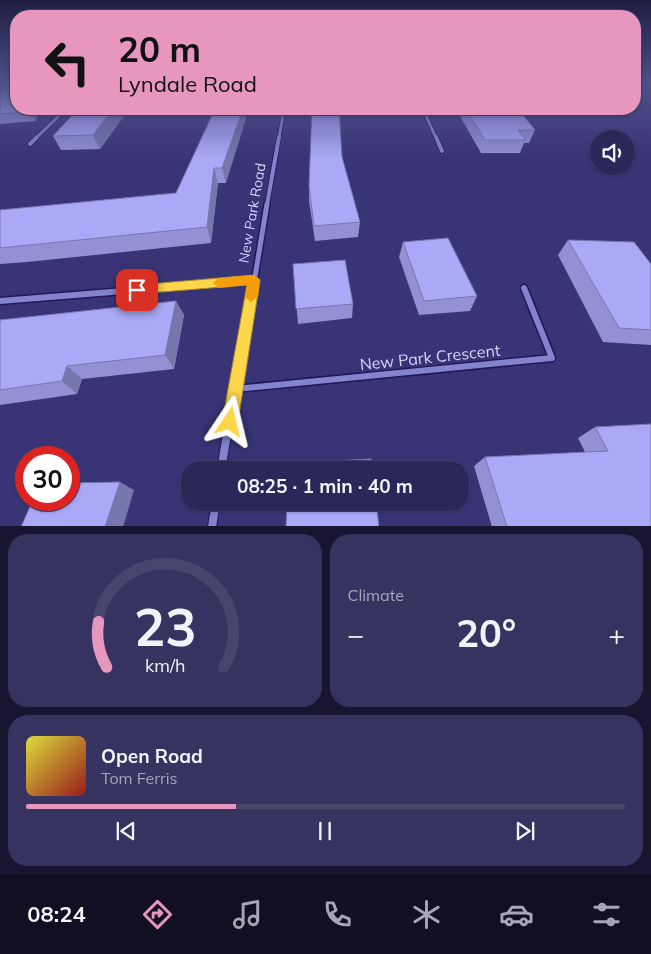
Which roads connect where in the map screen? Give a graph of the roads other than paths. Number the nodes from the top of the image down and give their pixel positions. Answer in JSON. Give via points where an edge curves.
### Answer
{"nodes":[{"id":1,"x":60,"y":115,"type":"edge"},
{"id":2,"x":283,"y":115,"type":"edge"},
{"id":3,"x":426,"y":115,"type":"edge"},
{"id":4,"x":30,"y":144,"type":"dead end"},
{"id":5,"x":442,"y":151,"type":"dead end"},
{"id":6,"x":254,"y":280,"type":"junction"},
{"id":7,"x":524,"y":288,"type":"dead end"},
{"id":8,"x":0,"y":301,"type":"edge"},
{"id":9,"x":235,"y":389,"type":"junction"},
{"id":10,"x":223,"y":461,"type":"edge"},
{"id":11,"x":214,"y":511,"type":"edge"},
{"id":12,"x":212,"y":526,"type":"edge"}],
"edges":[{"from":1,"to":4,"type":"street"},
{"from":2,"to":6,"type":"street","name":"New Park Road"},
{"from":3,"to":5,"type":"street"},
{"from":6,"to":8,"type":"street"},
{"from":6,"to":9,"type":"street","name":"New Park Road"},
{"from":7,"to":9,"type":"street","name":"New Park Crescent","via":[[552,358]]},
{"from":9,"to":10,"type":"street","name":"New Park Road"},
{"from":11,"to":12,"type":"street"}]}
